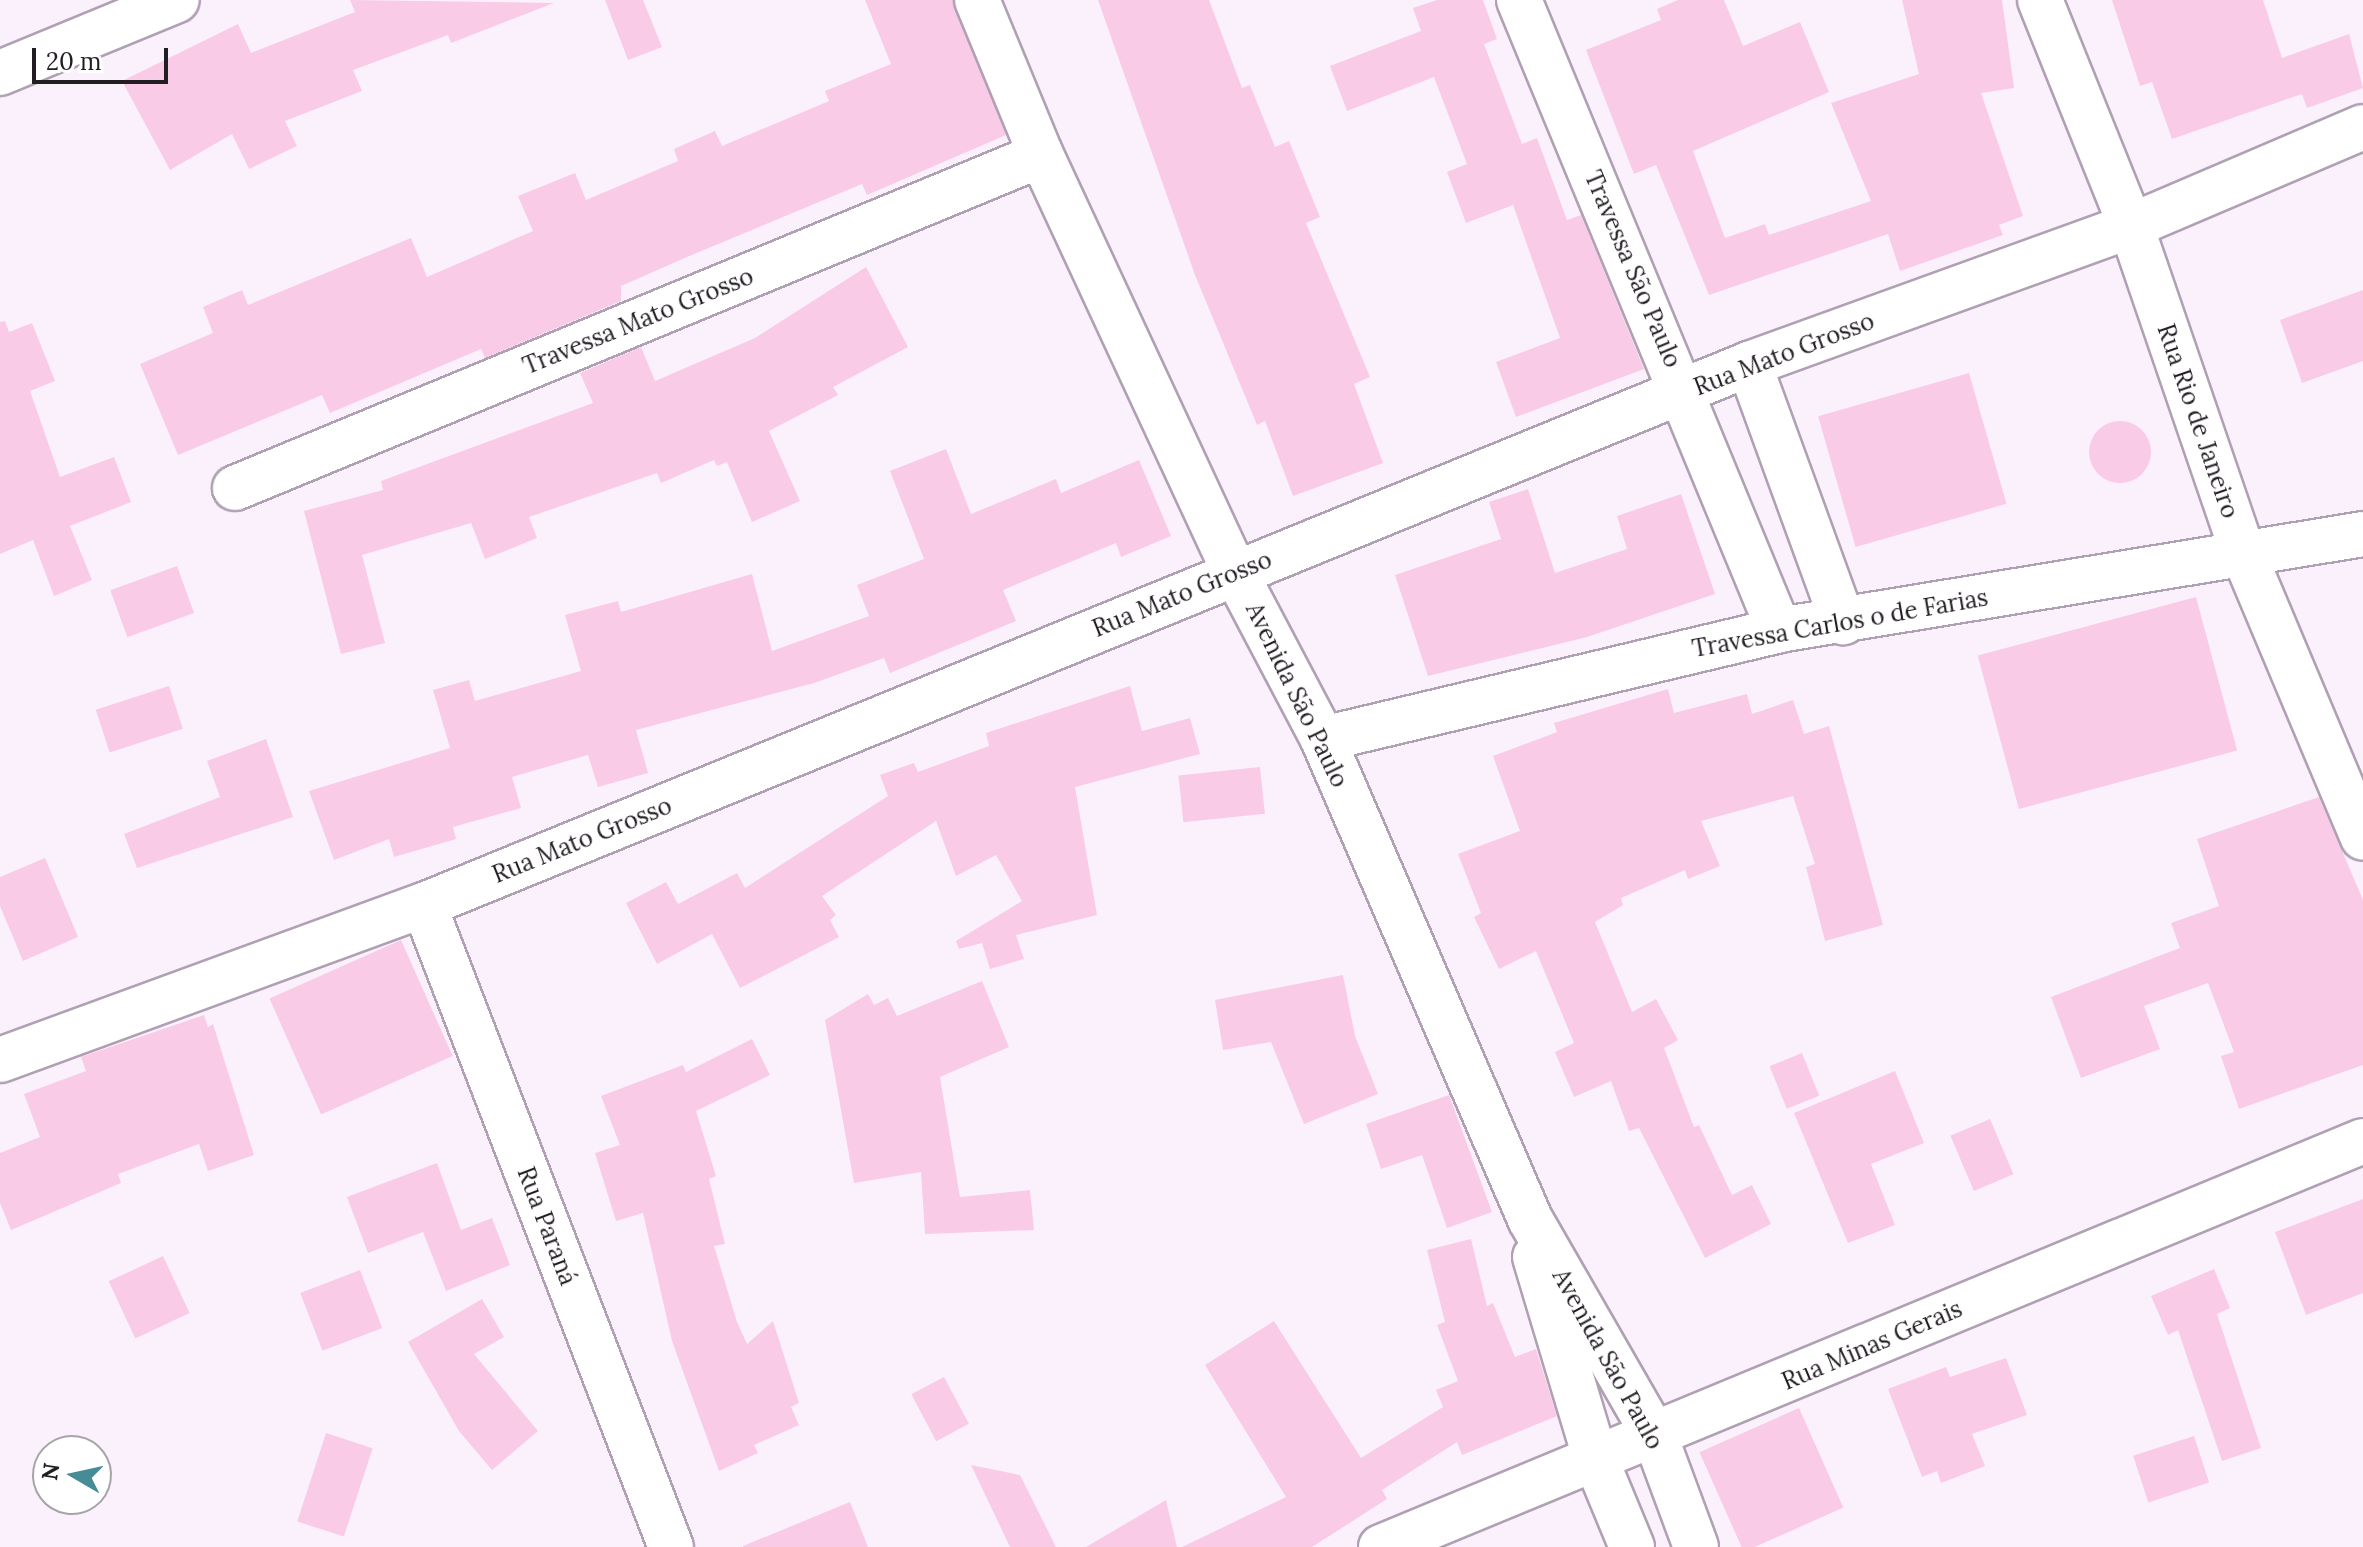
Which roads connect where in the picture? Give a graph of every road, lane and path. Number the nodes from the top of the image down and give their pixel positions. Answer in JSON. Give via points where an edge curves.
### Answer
{"nodes":[{"id":1,"x":177,"y":0,"type":"edge"},
{"id":2,"x":977,"y":0,"type":"edge"},
{"id":3,"x":1519,"y":0,"type":"edge"},
{"id":4,"x":2040,"y":0,"type":"edge"},
{"id":5,"x":0,"y":73,"type":"edge"},
{"id":6,"x":2363,"y":127,"type":"edge"},
{"id":7,"x":1041,"y":155,"type":"junction"},
{"id":8,"x":2131,"y":226,"type":"junction"},
{"id":9,"x":1749,"y":364,"type":"junction"},
{"id":10,"x":1685,"y":392,"type":"junction"},
{"id":11,"x":235,"y":488,"type":"dead end"},
{"id":12,"x":2363,"y":534,"type":"edge"},
{"id":13,"x":2242,"y":550,"type":"junction"},
{"id":14,"x":1235,"y":572,"type":"junction"},
{"id":15,"x":1843,"y":622,"type":"junction"},
{"id":16,"x":1779,"y":630,"type":"junction"},
{"id":17,"x":1323,"y":739,"type":"junction"},
{"id":18,"x":2363,"y":838,"type":"edge"},
{"id":19,"x":424,"y":905,"type":"junction"},
{"id":20,"x":0,"y":1060,"type":"edge"},
{"id":21,"x":2363,"y":1141,"type":"edge"},
{"id":22,"x":1530,"y":1219,"type":"junction"},
{"id":23,"x":1655,"y":1436,"type":"junction"},
{"id":24,"x":1596,"y":1460,"type":"junction"},
{"id":25,"x":671,"y":1547,"type":"edge"},
{"id":26,"x":1381,"y":1547,"type":"edge"},
{"id":27,"x":1632,"y":1547,"type":"edge"},
{"id":28,"x":1696,"y":1547,"type":"edge"}],
"edges":[{"from":1,"to":5,"type":"street"},
{"from":2,"to":7,"type":"street","name":"Avenida São Paulo"},
{"from":3,"to":10,"type":"street","name":"Travessa São Paulo"},
{"from":4,"to":8,"type":"street","name":"Rua Rio de Janeiro"},
{"from":6,"to":8,"type":"street","name":"Rua Mato Grosso"},
{"from":7,"to":11,"type":"street","name":"Travessa Mato Grosso"},
{"from":7,"to":14,"type":"street","name":"Avenida São Paulo"},
{"from":8,"to":9,"type":"street","name":"Rua Mato Grosso"},
{"from":8,"to":13,"type":"street","name":"Rua Rio de Janeiro"},
{"from":9,"to":10,"type":"street","name":"Rua Mato Grosso"},
{"from":9,"to":15,"type":"street"},
{"from":10,"to":14,"type":"street","name":"Rua Mato Grosso"},
{"from":10,"to":16,"type":"street","name":"Travessa São Paulo"},
{"from":12,"to":13,"type":"street","name":"Travessa Carlos o de Farias"},
{"from":13,"to":15,"type":"street","name":"Travessa Carlos o de Farias"},
{"from":13,"to":18,"type":"street","name":"Rua Rio de Janeiro"},
{"from":14,"to":17,"type":"street","name":"Avenida São Paulo"},
{"from":14,"to":19,"type":"street","name":"Rua Mato Grosso"},
{"from":15,"to":16,"type":"street","name":"Travessa Carlos o de Farias"},
{"from":16,"to":17,"type":"street","name":"Travessa Carlos o de Farias"},
{"from":17,"to":22,"type":"street","name":"Avenida São Paulo"},
{"from":19,"to":20,"type":"street","name":"Rua Mato Grosso"},
{"from":19,"to":25,"type":"street","name":"Rua Paraná"},
{"from":21,"to":23,"type":"street","name":"Rua Minas Gerais"},
{"from":22,"to":23,"type":"street","name":"Avenida São Paulo"},
{"from":22,"to":24,"type":"street","name":"Avenida São Paulo","via":[[1544,1297]]},
{"from":23,"to":24,"type":"street","name":"Rua Minas Gerais"},
{"from":23,"to":28,"type":"street","name":"Avenida São Paulo"},
{"from":24,"to":26,"type":"street","name":"Rua Minas Gerais"},
{"from":24,"to":27,"type":"street","name":"Avenida São Paulo"}]}
